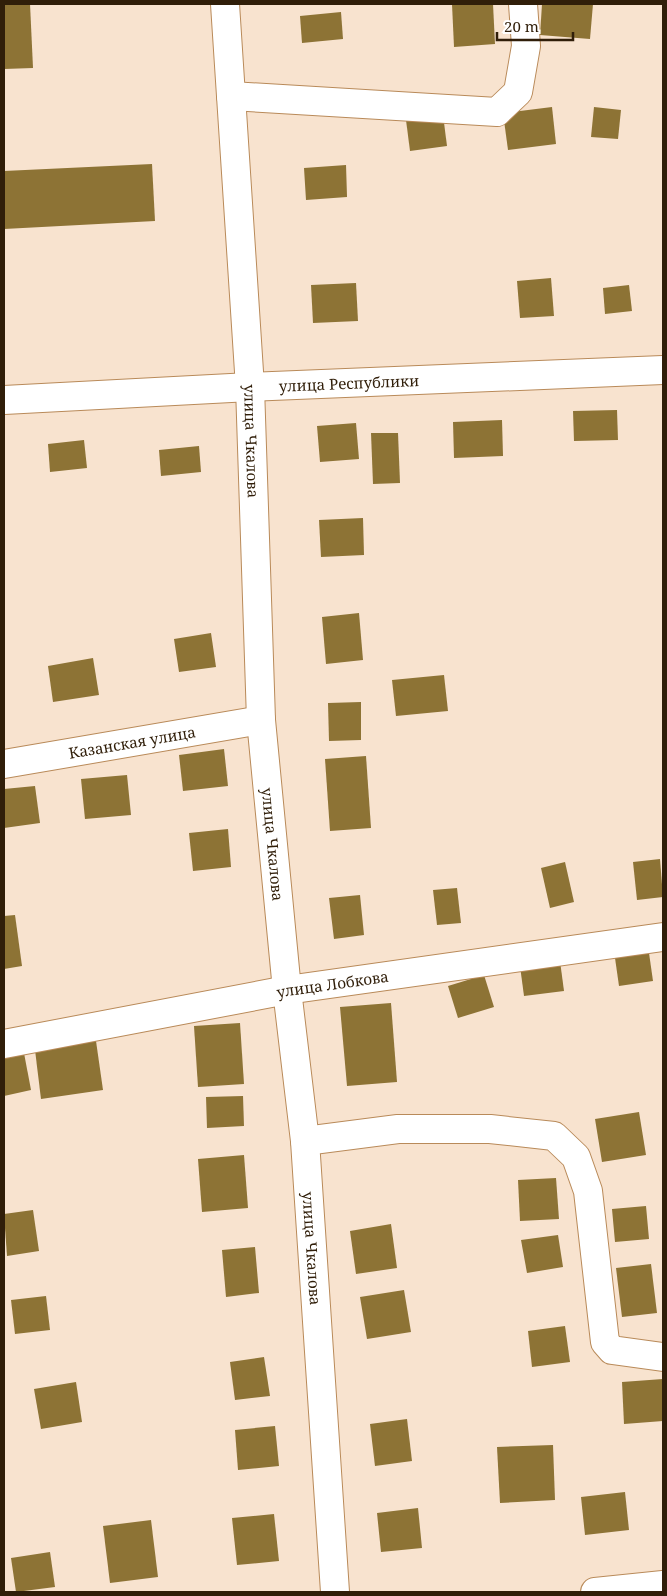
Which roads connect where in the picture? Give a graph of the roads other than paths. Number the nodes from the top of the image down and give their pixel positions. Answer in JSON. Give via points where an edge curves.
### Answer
{"nodes":[{"id":1,"x":224,"y":4,"type":"edge"},
{"id":2,"x":523,"y":4,"type":"edge"},
{"id":3,"x":231,"y":96,"type":"junction"},
{"id":4,"x":663,"y":370,"type":"edge"},
{"id":5,"x":250,"y":387,"type":"junction"},
{"id":6,"x":4,"y":400,"type":"edge"},
{"id":7,"x":261,"y":720,"type":"junction"},
{"id":8,"x":4,"y":764,"type":"edge"},
{"id":9,"x":663,"y":937,"type":"edge"},
{"id":10,"x":287,"y":990,"type":"junction"},
{"id":11,"x":4,"y":1044,"type":"edge"},
{"id":12,"x":305,"y":1141,"type":"junction"},
{"id":13,"x":663,"y":1357,"type":"edge"},
{"id":14,"x":663,"y":1585,"type":"edge"},
{"id":15,"x":334,"y":1592,"type":"edge"},
{"id":16,"x":595,"y":1592,"type":"edge"}],
"edges":[{"from":1,"to":3,"type":"main road","name":"улица Чкалова"},
{"from":2,"to":3,"type":"main road","via":[[526,46],[518,92],[497,112]]},
{"from":3,"to":5,"type":"main road","name":"улица Чкалова"},
{"from":4,"to":5,"type":"main road","name":"улица Республики"},
{"from":5,"to":6,"type":"main road","name":"улица Республики"},
{"from":5,"to":7,"type":"main road","name":"улица Чкалова"},
{"from":7,"to":8,"type":"main road","name":"Казанская улица"},
{"from":7,"to":10,"type":"main road","name":"улица Чкалова"},
{"from":9,"to":10,"type":"main road","name":"улица Лобкова"},
{"from":10,"to":11,"type":"main road","name":"улица Лобкова"},
{"from":10,"to":12,"type":"main road","name":"улица Чкалова"},
{"from":12,"to":13,"type":"main road","via":[[398,1129],[490,1129],[554,1136],[576,1156],[588,1191],[605,1342],[612,1350]]},
{"from":12,"to":15,"type":"main road","name":"улица Чкалова"},
{"from":14,"to":16,"type":"main road"}]}
